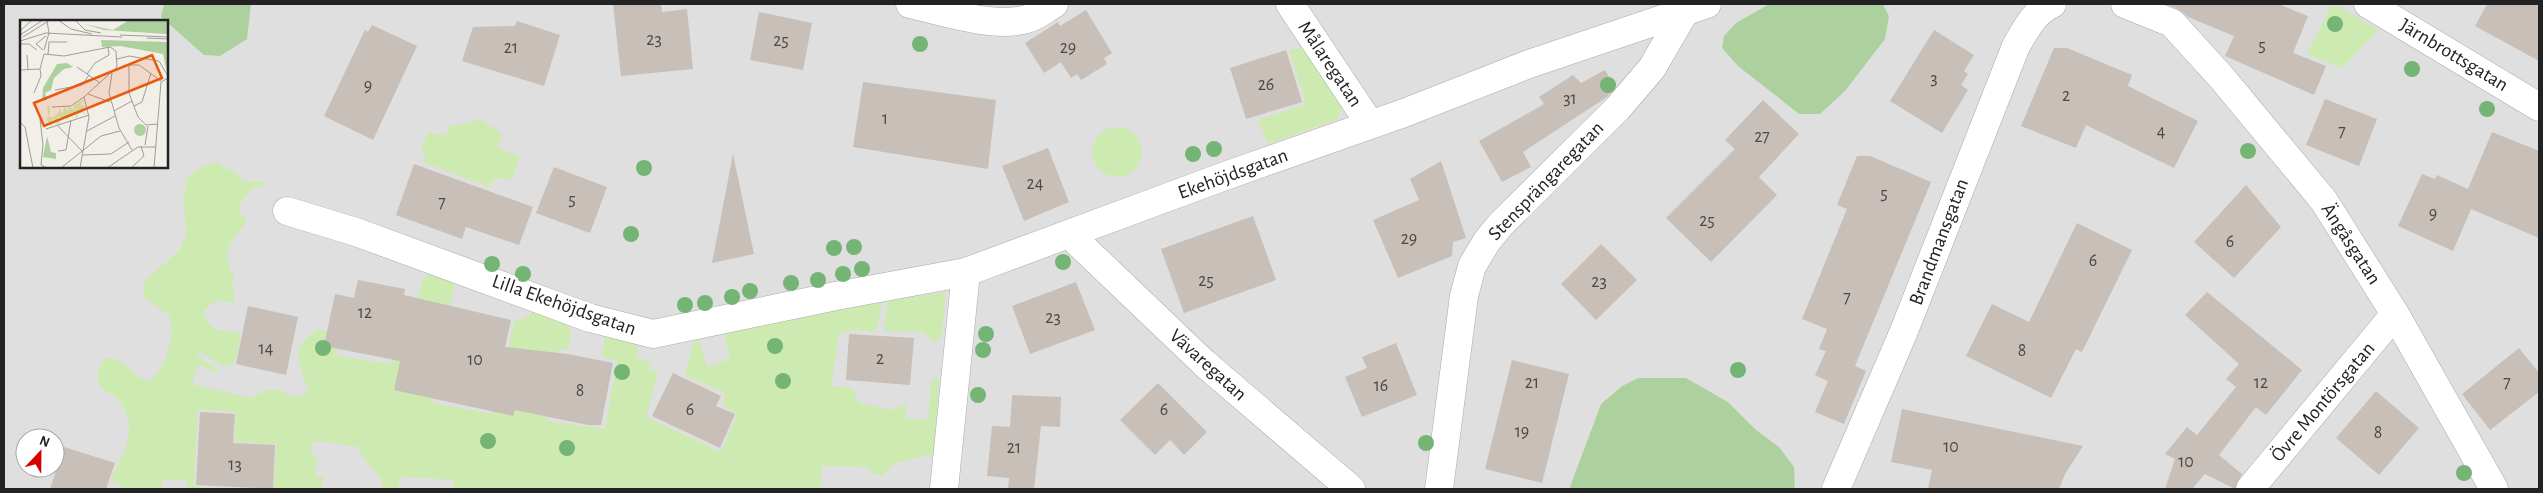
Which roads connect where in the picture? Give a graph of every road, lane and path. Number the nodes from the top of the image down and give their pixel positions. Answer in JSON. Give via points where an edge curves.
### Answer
{"nodes":[{"id":1,"x":910,"y":4,"type":"edge"},
{"id":2,"x":1054,"y":4,"type":"edge"},
{"id":3,"x":1290,"y":4,"type":"edge"},
{"id":4,"x":2052,"y":4,"type":"edge"},
{"id":5,"x":2125,"y":4,"type":"edge"},
{"id":6,"x":2368,"y":4,"type":"edge"},
{"id":7,"x":1695,"y":8,"type":"edge"},
{"id":8,"x":2539,"y":107,"type":"edge"},
{"id":9,"x":1370,"y":124,"type":"junction"},
{"id":10,"x":286,"y":211,"type":"dead end"},
{"id":11,"x":1070,"y":235,"type":"junction"},
{"id":12,"x":966,"y":272,"type":"junction"},
{"id":13,"x":2395,"y":314,"type":"junction"},
{"id":14,"x":944,"y":489,"type":"edge"},
{"id":15,"x":1351,"y":489,"type":"edge"},
{"id":16,"x":1439,"y":489,"type":"edge"},
{"id":17,"x":1836,"y":489,"type":"edge"},
{"id":18,"x":2250,"y":489,"type":"edge"},
{"id":19,"x":2494,"y":489,"type":"edge"}],
"edges":[{"from":1,"to":2,"type":"street","via":[[990,21],[1014,22],[1028,19]]},
{"from":3,"to":9,"type":"street","name":"Målaregatan"},
{"from":4,"to":17,"type":"street","name":"Brandmansgatan","via":[[2043,8],[2030,22],[2016,46],[1904,331]]},
{"from":5,"to":13,"type":"street","name":"Ängåsgatan","via":[[2172,24],[2222,78],[2324,201]]},
{"from":6,"to":8,"type":"street","name":"Järnbrottsgatan"},
{"from":7,"to":9,"type":"street","name":"Ekehöjdsgatan","via":[[1530,64]]},
{"from":7,"to":16,"type":"street","name":"Stensprängaregatan","via":[[1618,108],[1501,224],[1472,266],[1464,296]]},
{"from":9,"to":11,"type":"street","name":"Ekehöjdsgatan"},
{"from":10,"to":12,"type":"street","name":"Lilla Ekehöjdsgatan","via":[[356,232],[590,318],[653,334]]},
{"from":11,"to":12,"type":"street","name":"Ekehöjdsgatan"},
{"from":11,"to":15,"type":"street","name":"Vävaregatan","via":[[1204,363]]},
{"from":12,"to":14,"type":"street"},
{"from":13,"to":18,"type":"street","name":"Övre Montörsgatan"},
{"from":13,"to":19,"type":"street","name":"Ängåsgatan"}]}
